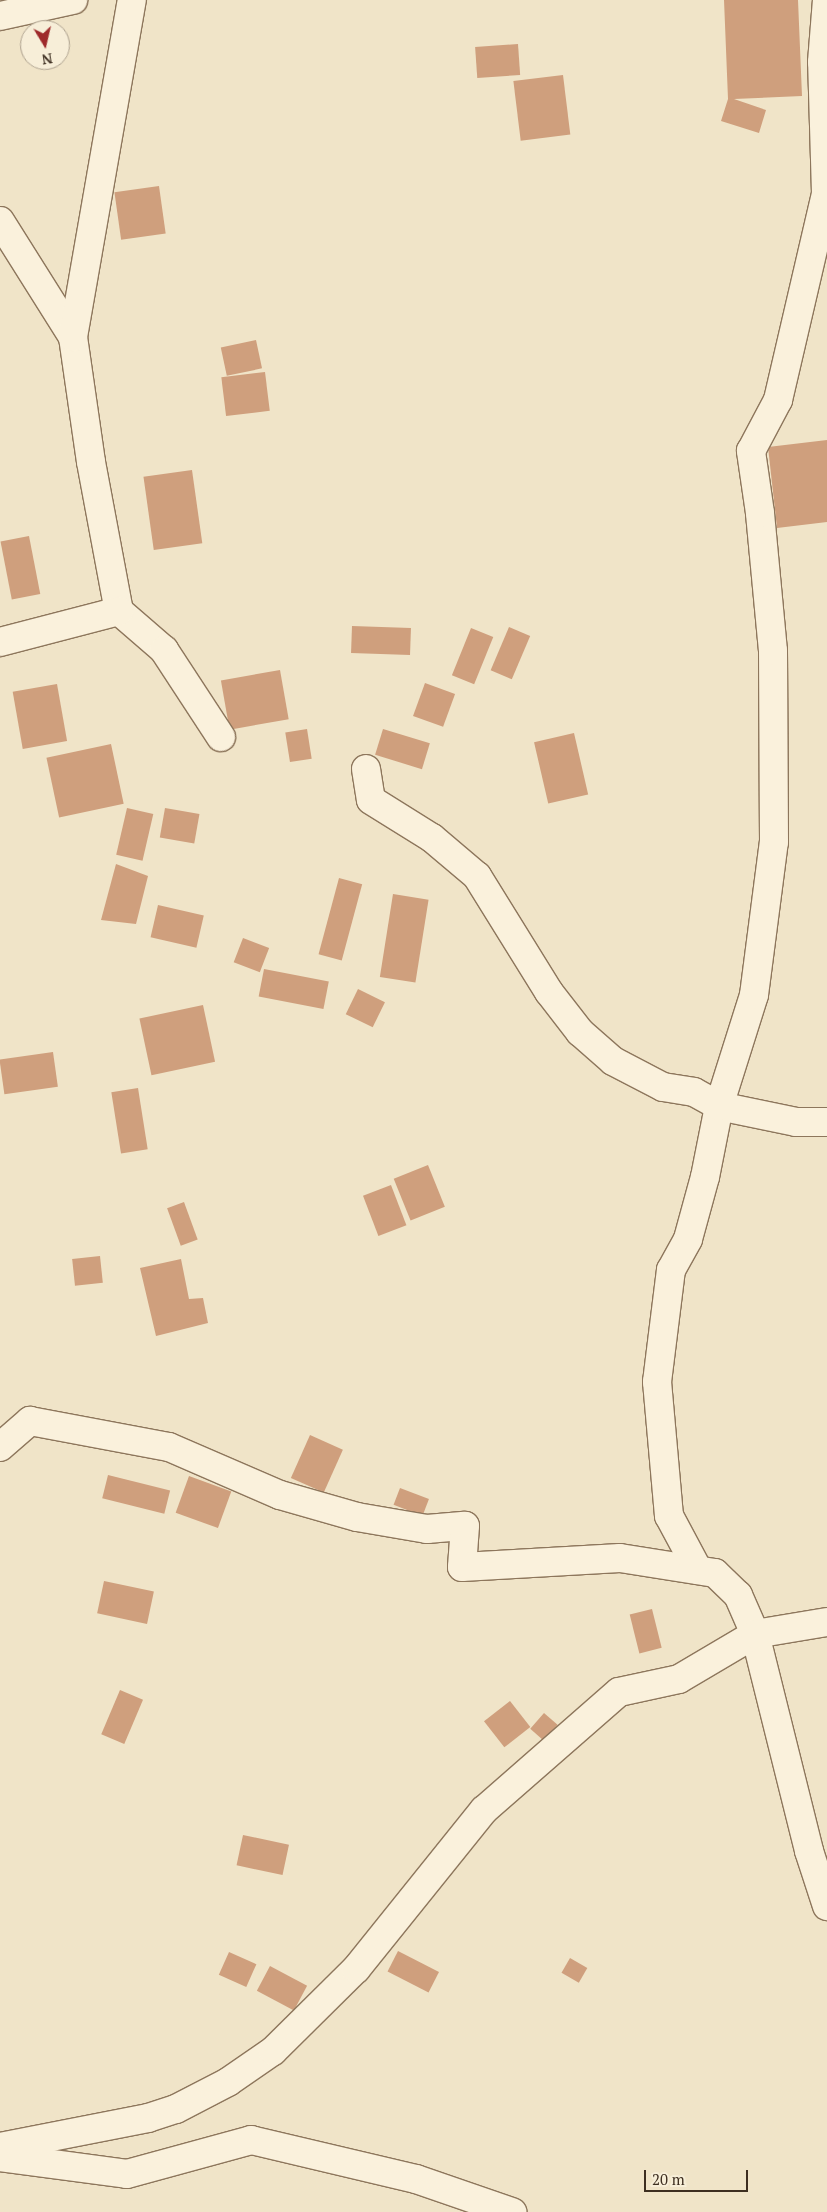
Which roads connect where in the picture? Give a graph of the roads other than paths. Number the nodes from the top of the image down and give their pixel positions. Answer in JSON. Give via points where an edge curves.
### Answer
{"nodes":[{"id":1,"x":72,"y":0,"type":"edge"},
{"id":2,"x":132,"y":0,"type":"edge"},
{"id":3,"x":827,"y":0,"type":"edge"},
{"id":4,"x":0,"y":16,"type":"edge"},
{"id":5,"x":0,"y":221,"type":"edge"},
{"id":6,"x":73,"y":337,"type":"junction"},
{"id":7,"x":119,"y":611,"type":"junction"},
{"id":8,"x":0,"y":642,"type":"edge"},
{"id":9,"x":221,"y":737,"type":"dead end"},
{"id":10,"x":366,"y":769,"type":"dead end"},
{"id":11,"x":719,"y":1106,"type":"junction"},
{"id":12,"x":827,"y":1122,"type":"edge"},
{"id":13,"x":0,"y":1447,"type":"edge"},
{"id":14,"x":698,"y":1570,"type":"junction"},
{"id":15,"x":827,"y":1622,"type":"edge"},
{"id":16,"x":755,"y":1634,"type":"junction"},
{"id":17,"x":827,"y":1906,"type":"edge"},
{"id":18,"x":0,"y":2147,"type":"edge"},
{"id":19,"x":0,"y":2158,"type":"edge"},
{"id":20,"x":512,"y":2212,"type":"edge"}],
"edges":[{"from":1,"to":4,"type":"street"},
{"from":2,"to":6,"type":"street"},
{"from":3,"to":11,"type":"street","via":[[822,62],[826,193],[778,400],[751,451],[774,651],[774,842],[754,995]]},
{"from":5,"to":6,"type":"street"},
{"from":6,"to":7,"type":"street","via":[[91,462]]},
{"from":7,"to":8,"type":"street"},
{"from":7,"to":9,"type":"street","via":[[164,650]]},
{"from":10,"to":11,"type":"street","via":[[371,800],[432,838],[477,876],[528,961],[580,1032],[613,1061],[663,1086],[694,1092]]},
{"from":11,"to":12,"type":"street","via":[[796,1122]]},
{"from":11,"to":14,"type":"street","via":[[706,1177],[690,1230],[671,1270],[657,1382],[669,1516]]},
{"from":13,"to":14,"type":"street","via":[[30,1421],[169,1447],[280,1495],[357,1517],[427,1529],[465,1526],[462,1567],[620,1558]]},
{"from":14,"to":16,"type":"street","via":[[715,1574],[732,1588],[742,1602]]},
{"from":15,"to":16,"type":"street"},
{"from":16,"to":17,"type":"street","via":[[809,1850]]},
{"from":16,"to":18,"type":"street","via":[[679,1679],[620,1692],[484,1810],[356,1969],[273,2051],[228,2082],[176,2109],[148,2118]]},
{"from":19,"to":20,"type":"street","via":[[127,2174],[250,2140],[416,2178]]}]}
